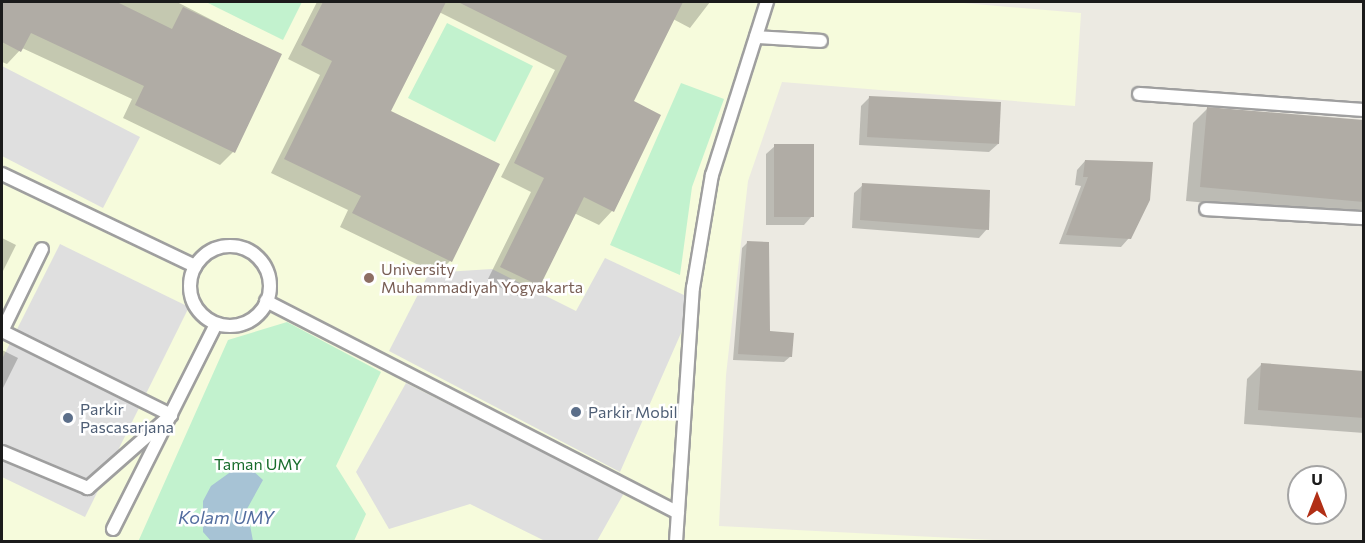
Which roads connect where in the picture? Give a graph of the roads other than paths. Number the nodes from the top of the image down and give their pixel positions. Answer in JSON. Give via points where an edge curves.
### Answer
{"nodes":[{"id":1,"x":767,"y":2,"type":"edge"},
{"id":2,"x":756,"y":37,"type":"junction"},
{"id":3,"x":821,"y":41,"type":"dead end"},
{"id":4,"x":1140,"y":94,"type":"dead end"},
{"id":5,"x":1364,"y":110,"type":"edge"},
{"id":6,"x":2,"y":174,"type":"edge"},
{"id":7,"x":1206,"y":209,"type":"dead end"},
{"id":8,"x":1364,"y":218,"type":"edge"},
{"id":9,"x":42,"y":249,"type":"dead end"},
{"id":10,"x":195,"y":266,"type":"junction"},
{"id":11,"x":266,"y":301,"type":"junction"},
{"id":12,"x":216,"y":324,"type":"junction"},
{"id":13,"x":2,"y":331,"type":"edge"},
{"id":14,"x":171,"y":415,"type":"junction"},
{"id":15,"x":2,"y":452,"type":"edge"},
{"id":16,"x":678,"y":513,"type":"junction"},
{"id":17,"x":113,"y":528,"type":"dead end"},
{"id":18,"x":676,"y":542,"type":"edge"}],
"edges":[{"from":1,"to":2,"type":"lane"},
{"from":2,"to":3,"type":"lane"},
{"from":2,"to":16,"type":"lane","via":[[712,175],[693,288]]},
{"from":4,"to":5,"type":"lane"},
{"from":6,"to":10,"type":"lane"},
{"from":7,"to":8,"type":"lane"},
{"from":9,"to":13,"type":"lane"},
{"from":10,"to":11,"type":"lane","via":[[216,249],[243,248],[264,264],[271,290]]},
{"from":10,"to":12,"type":"lane","via":[[189,289],[198,311]]},
{"from":11,"to":12,"type":"lane","via":[[246,323]]},
{"from":11,"to":16,"type":"lane"},
{"from":12,"to":14,"type":"lane"},
{"from":13,"to":14,"type":"lane"},
{"from":14,"to":15,"type":"lane","via":[[88,488]]},
{"from":14,"to":17,"type":"lane"},
{"from":16,"to":18,"type":"lane"}]}
